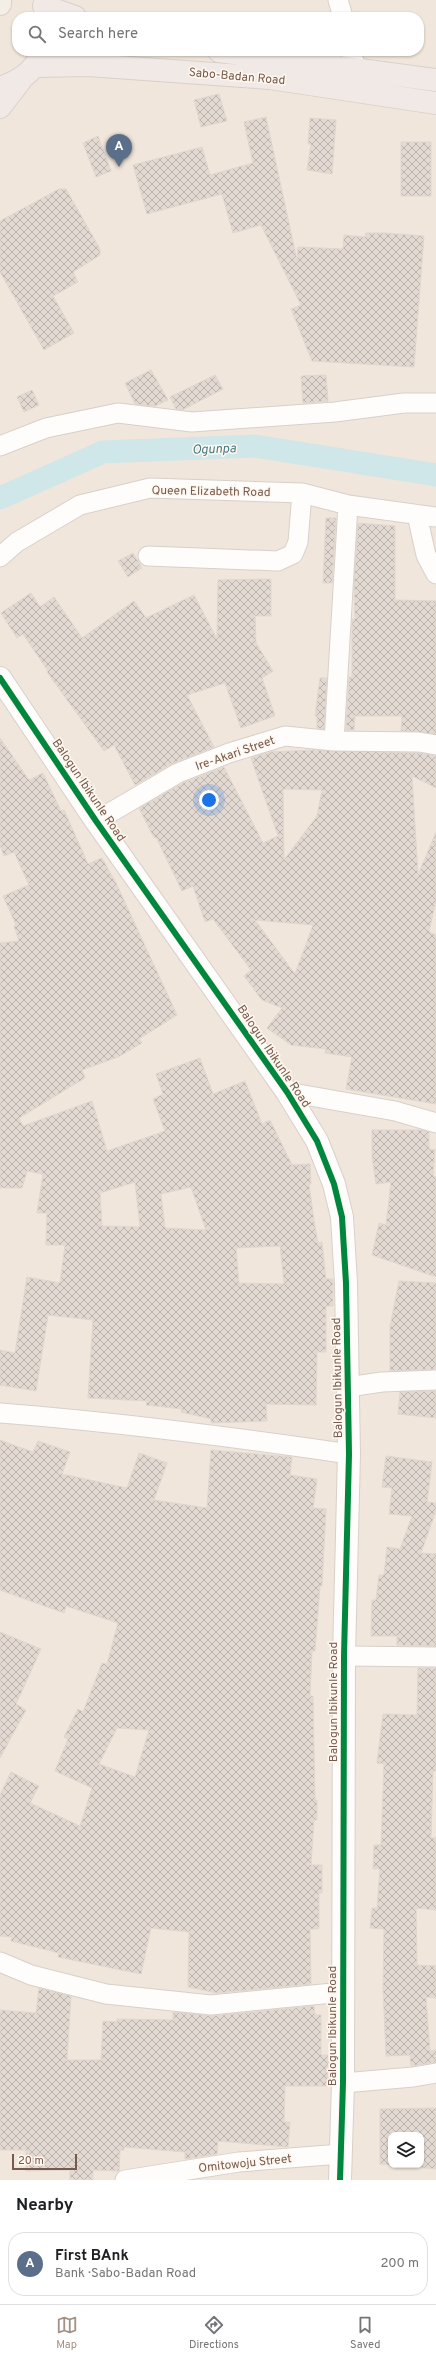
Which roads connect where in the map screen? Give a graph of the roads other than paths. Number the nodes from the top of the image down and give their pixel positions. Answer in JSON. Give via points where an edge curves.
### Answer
{"nodes":[{"id":1,"x":0,"y":0,"type":"edge"},
{"id":2,"x":338,"y":0,"type":"edge"},
{"id":3,"x":0,"y":4,"type":"edge"},
{"id":4,"x":44,"y":8,"type":"edge"},
{"id":5,"x":58,"y":12,"type":"edge"},
{"id":6,"x":342,"y":12,"type":"edge"},
{"id":7,"x":286,"y":56,"type":"edge"},
{"id":8,"x":40,"y":59,"type":"edge"},
{"id":9,"x":354,"y":61,"type":"edge"},
{"id":10,"x":436,"y":80,"type":"edge"},
{"id":11,"x":20,"y":81,"type":"junction"},
{"id":12,"x":0,"y":88,"type":"edge"},
{"id":13,"x":436,"y":103,"type":"edge"},
{"id":14,"x":0,"y":107,"type":"edge"},
{"id":15,"x":436,"y":403,"type":"edge"},
{"id":16,"x":0,"y":446,"type":"edge"},
{"id":17,"x":302,"y":493,"type":"junction"},
{"id":18,"x":348,"y":505,"type":"junction"},
{"id":19,"x":417,"y":515,"type":"junction"},
{"id":20,"x":436,"y":517,"type":"edge"},
{"id":21,"x":148,"y":556,"type":"dead end"},
{"id":22,"x":0,"y":557,"type":"edge"},
{"id":23,"x":436,"y":574,"type":"edge"},
{"id":24,"x":0,"y":678,"type":"edge"},
{"id":25,"x":334,"y":741,"type":"junction"},
{"id":26,"x":436,"y":745,"type":"edge"},
{"id":27,"x":96,"y":821,"type":"junction"},
{"id":28,"x":287,"y":1092,"type":"junction"},
{"id":29,"x":436,"y":1123,"type":"edge"},
{"id":30,"x":436,"y":1380,"type":"edge"},
{"id":31,"x":348,"y":1387,"type":"junction"},
{"id":32,"x":0,"y":1413,"type":"edge"},
{"id":33,"x":349,"y":1454,"type":"junction"},
{"id":34,"x":344,"y":1656,"type":"junction"},
{"id":35,"x":436,"y":1657,"type":"edge"},
{"id":36,"x":0,"y":1962,"type":"edge"},
{"id":37,"x":343,"y":1992,"type":"junction"},
{"id":38,"x":436,"y":2073,"type":"edge"},
{"id":39,"x":343,"y":2083,"type":"junction"},
{"id":40,"x":341,"y":2154,"type":"junction"},
{"id":41,"x":125,"y":2180,"type":"edge"},
{"id":42,"x":340,"y":2180,"type":"edge"}],
"edges":[{"from":1,"to":3,"type":"main road"},
{"from":2,"to":6,"type":"street"},
{"from":4,"to":5,"type":"highway"},
{"from":7,"to":9,"type":"highway","name":"Sabo-Badan Road"},
{"from":8,"to":11,"type":"highway"},
{"from":8,"to":13,"type":"highway","name":"Sabo-Badan Road","via":[[88,65],[270,78]]},
{"from":9,"to":10,"type":"highway","name":"Sabo-Badan Road"},
{"from":11,"to":12,"type":"highway"},
{"from":11,"to":14,"type":"highway"},
{"from":15,"to":16,"type":"street","via":[[404,403],[335,412],[192,422],[118,413],[46,428]]},
{"from":17,"to":18,"type":"street","name":"Queen Elizabeth Road"},
{"from":17,"to":21,"type":"street","via":[[298,542],[293,554],[278,561]]},
{"from":17,"to":22,"type":"street","name":"Queen Elizabeth Road","via":[[150,488],[80,505],[17,542]]},
{"from":18,"to":19,"type":"street","name":"Queen Elizabeth Road"},
{"from":18,"to":25,"type":"street"},
{"from":19,"to":20,"type":"street","name":"Queen Elizabeth Road"},
{"from":19,"to":23,"type":"street","via":[[426,555]]},
{"from":24,"to":27,"type":"street","name":"Balogun Ibikunle Road"},
{"from":25,"to":26,"type":"street","name":"Ire-Akari Street","via":[[419,742]]},
{"from":25,"to":27,"type":"street","name":"Ire-Akari Street","via":[[285,736],[229,753],[178,773]]},
{"from":27,"to":28,"type":"street","name":"Balogun Ibikunle Road"},
{"from":28,"to":29,"type":"street","via":[[395,1111]]},
{"from":28,"to":31,"type":"street","name":"Balogun Ibikunle Road","via":[[317,1141],[334,1184],[342,1217]]},
{"from":30,"to":31,"type":"street","via":[[382,1382]]},
{"from":31,"to":33,"type":"street","name":"Balogun Ibikunle Road"},
{"from":32,"to":33,"type":"street","via":[[99,1420]]},
{"from":33,"to":34,"type":"street","name":"Balogun Ibikunle Road"},
{"from":34,"to":35,"type":"street"},
{"from":34,"to":37,"type":"street","name":"Balogun Ibikunle Road"},
{"from":36,"to":37,"type":"street","via":[[31,1975],[106,1994],[211,2005]]},
{"from":37,"to":39,"type":"street","name":"Balogun Ibikunle Road"},
{"from":38,"to":39,"type":"street"},
{"from":39,"to":40,"type":"street","name":"Balogun Ibikunle Road"},
{"from":40,"to":41,"type":"street","name":"Omitowoju Street","via":[[239,2162]]},
{"from":40,"to":42,"type":"street","name":"Balogun Ibikunle Road"}]}
